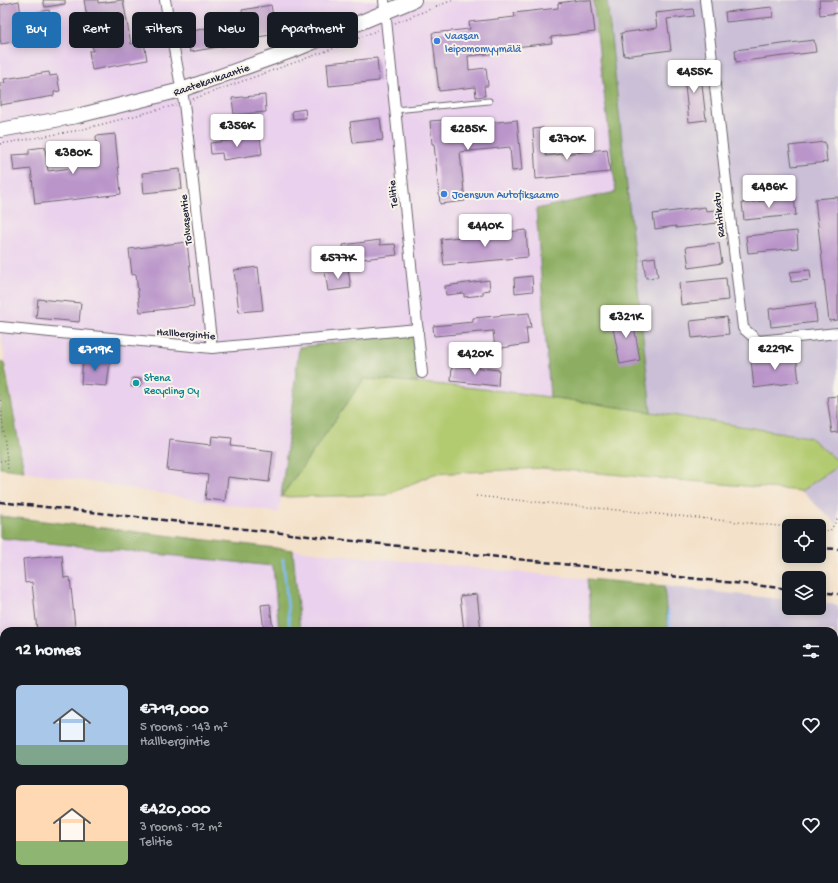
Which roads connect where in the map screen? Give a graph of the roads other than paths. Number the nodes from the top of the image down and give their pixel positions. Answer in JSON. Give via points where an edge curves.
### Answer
{"nodes":[{"id":1,"x":165,"y":0,"type":"edge"},
{"id":2,"x":414,"y":0,"type":"edge"},
{"id":3,"x":705,"y":0,"type":"edge"},
{"id":4,"x":385,"y":6,"type":"edge"},
{"id":5,"x":181,"y":90,"type":"junction"},
{"id":6,"x":489,"y":101,"type":"dead end"},
{"id":7,"x":395,"y":110,"type":"junction"},
{"id":8,"x":0,"y":130,"type":"edge"},
{"id":9,"x":0,"y":327,"type":"edge"},
{"id":10,"x":418,"y":329,"type":"junction"},
{"id":11,"x":838,"y":333,"type":"edge"},
{"id":12,"x":212,"y":348,"type":"junction"},
{"id":13,"x":422,"y":373,"type":"dead end"}],
"edges":[{"from":1,"to":5,"type":"street","name":"Tolvasentie"},
{"from":2,"to":4,"type":"main road","name":"Raatekankaantie"},
{"from":3,"to":11,"type":"street","name":"Rahtikatu","via":[[743,328],[758,341]]},
{"from":4,"to":5,"type":"main road","name":"Raatekankaantie","via":[[294,50]]},
{"from":4,"to":7,"type":"street","name":"Telitie"},
{"from":5,"to":8,"type":"main road","name":"Raatekankaantie","via":[[77,116]]},
{"from":5,"to":12,"type":"street","name":"Tolvasentie"},
{"from":6,"to":7,"type":"lane"},
{"from":7,"to":10,"type":"street","name":"Telitie"},
{"from":9,"to":12,"type":"street","name":"Hallbergintie"},
{"from":10,"to":12,"type":"street","name":"Hallbergintie"},
{"from":10,"to":13,"type":"street","name":"Telitie"}]}
